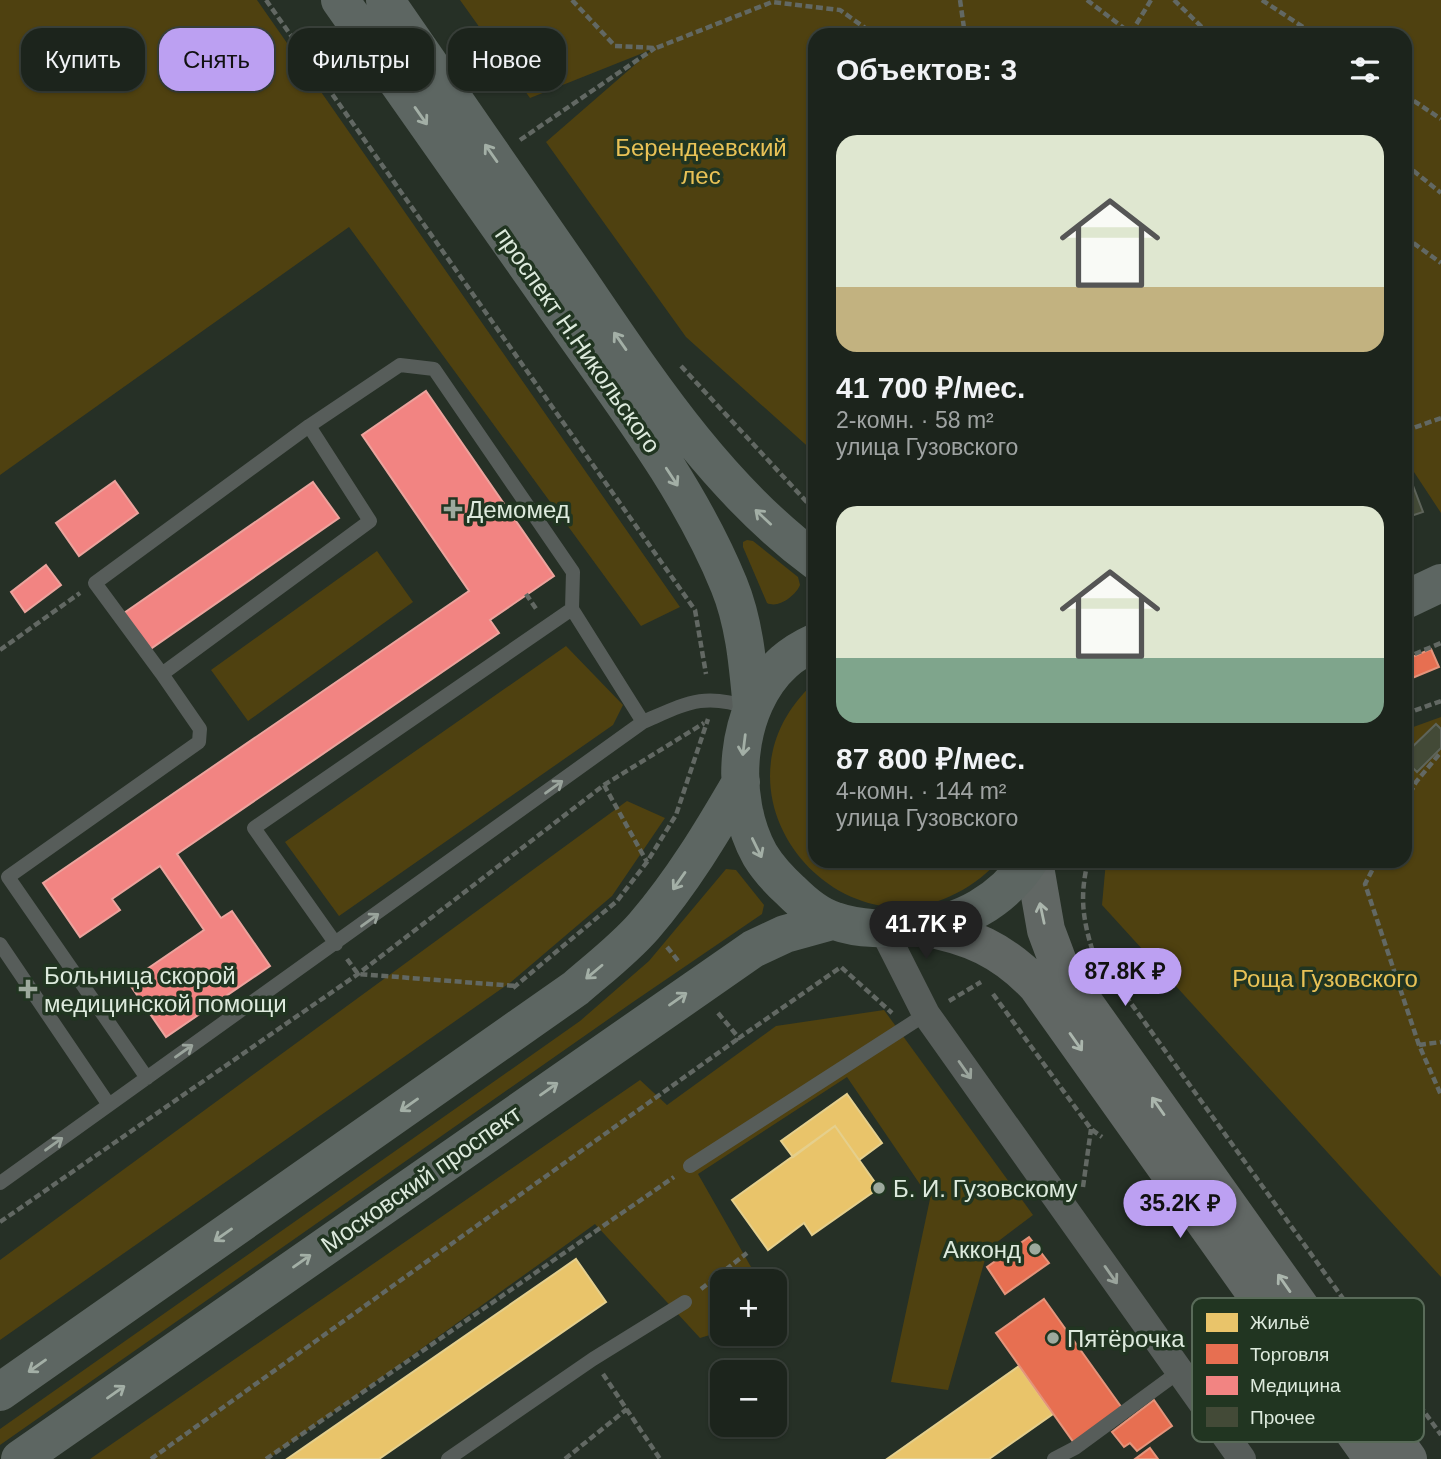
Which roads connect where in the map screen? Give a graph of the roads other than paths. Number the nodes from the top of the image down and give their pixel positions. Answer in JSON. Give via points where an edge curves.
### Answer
{"nodes":[{"id":1,"x":340,"y":0,"type":"edge"},
{"id":2,"x":385,"y":0,"type":"edge"},
{"id":3,"x":309,"y":426,"type":"junction"},
{"id":4,"x":808,"y":555,"type":"edge"},
{"id":5,"x":572,"y":609,"type":"junction"},
{"id":6,"x":808,"y":647,"type":"edge"},
{"id":7,"x":162,"y":674,"type":"junction"},
{"id":8,"x":752,"y":709,"type":"junction"},
{"id":9,"x":643,"y":722,"type":"junction"},
{"id":10,"x":741,"y":782,"type":"junction"},
{"id":11,"x":1026,"y":868,"type":"edge"},
{"id":12,"x":1033,"y":868,"type":"edge"},
{"id":13,"x":832,"y":921,"type":"junction"},
{"id":14,"x":921,"y":927,"type":"junction"},
{"id":15,"x":883,"y":929,"type":"junction"},
{"id":16,"x":0,"y":944,"type":"edge"},
{"id":17,"x":335,"y":944,"type":"junction"},
{"id":18,"x":913,"y":1017,"type":"junction"},
{"id":19,"x":147,"y":1078,"type":"junction"},
{"id":20,"x":109,"y":1105,"type":"junction"},
{"id":21,"x":690,"y":1166,"type":"road end"},
{"id":22,"x":0,"y":1183,"type":"edge"},
{"id":23,"x":1259,"y":1298,"type":"edge"},
{"id":24,"x":1294,"y":1298,"type":"edge"},
{"id":25,"x":685,"y":1302,"type":"road end"},
{"id":26,"x":1180,"y":1371,"type":"junction"},
{"id":27,"x":1192,"y":1388,"type":"edge"},
{"id":28,"x":0,"y":1392,"type":"edge"},
{"id":29,"x":1230,"y":1442,"type":"edge"},
{"id":30,"x":1361,"y":1442,"type":"edge"},
{"id":31,"x":1396,"y":1442,"type":"edge"},
{"id":32,"x":20,"y":1459,"type":"edge"},
{"id":33,"x":448,"y":1459,"type":"edge"},
{"id":34,"x":1054,"y":1459,"type":"edge"},
{"id":35,"x":1242,"y":1459,"type":"edge"},
{"id":36,"x":1373,"y":1459,"type":"edge"},
{"id":37,"x":1408,"y":1459,"type":"edge"}],
"edges":[{"from":1,"to":8,"type":"main road","name":"проспект Н.Никольского","one_way":true,"via":[[680,489],[729,584],[745,645]]},
{"from":4,"to":2,"type":"main road","name":"проспект Н.Никольского","one_way":true,"via":[[747,502],[703,453]]},
{"from":3,"to":5,"type":"lane","via":[[400,365],[434,369],[573,572]]},
{"from":3,"to":7,"type":"lane","via":[[370,521]]},
{"from":3,"to":7,"type":"lane","via":[[94,583]]},
{"from":5,"to":9,"type":"lane"},
{"from":5,"to":17,"type":"lane","via":[[254,828]]},
{"from":6,"to":8,"type":"main road","via":[[784,662]]},
{"from":7,"to":19,"type":"lane","via":[[200,729],[200,742],[8,877]]},
{"from":8,"to":9,"type":"lane","via":[[707,699],[685,703]]},
{"from":8,"to":10,"type":"main road","one_way":true},
{"from":17,"to":9,"type":"lane","one_way":true},
{"from":10,"to":13,"type":"main road","one_way":true,"via":[[747,821],[761,856],[804,904]]},
{"from":10,"to":28,"type":"main road","one_way":true,"via":[[696,856],[644,926],[576,988]]},
{"from":11,"to":14,"type":"main road","via":[[978,910]]},
{"from":24,"to":12,"type":"main road","one_way":true,"via":[[1061,970],[1046,930]]},
{"from":13,"to":15,"type":"main road"},
{"from":32,"to":13,"type":"main road","name":"Московский проспект","one_way":true,"via":[[752,949]]},
{"from":14,"to":15,"type":"main road"},
{"from":14,"to":23,"type":"main road","one_way":true,"via":[[990,947],[1037,986]]},
{"from":15,"to":18,"type":"street"},
{"from":16,"to":20,"type":"lane"},
{"from":19,"to":17,"type":"lane","one_way":true},
{"from":18,"to":21,"type":"lane"},
{"from":18,"to":26,"type":"street","one_way":true},
{"from":19,"to":20,"type":"lane"},
{"from":22,"to":20,"type":"lane","one_way":true},
{"from":25,"to":33,"type":"lane"},
{"from":26,"to":27,"type":"street"},
{"from":26,"to":34,"type":"lane","via":[[1076,1448]]},
{"from":29,"to":35,"type":"street"},
{"from":30,"to":36,"type":"main road","one_way":true},
{"from":37,"to":31,"type":"main road","one_way":true}]}
